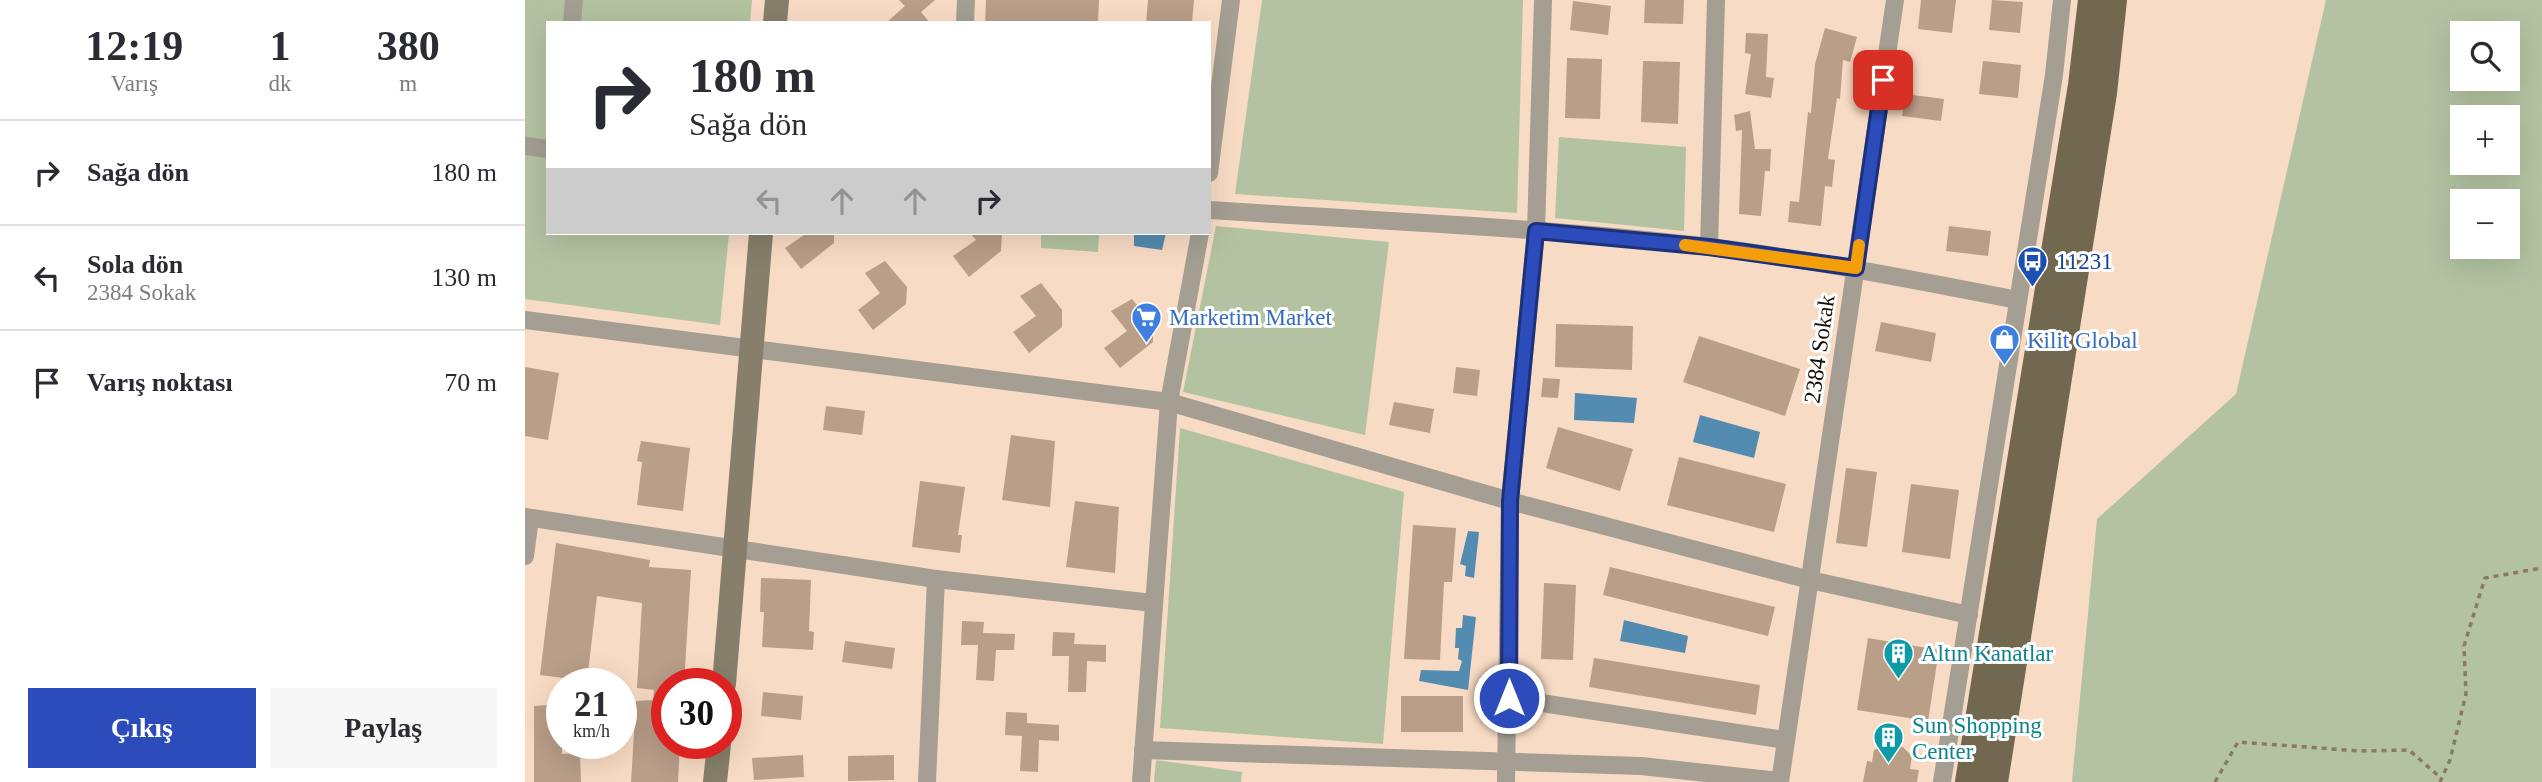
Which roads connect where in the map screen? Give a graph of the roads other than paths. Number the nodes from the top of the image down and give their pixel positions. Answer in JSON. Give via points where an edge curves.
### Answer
{"nodes":[{"id":1,"x":573,"y":0,"type":"edge"},
{"id":2,"x":777,"y":0,"type":"edge"},
{"id":3,"x":966,"y":0,"type":"edge"},
{"id":4,"x":1231,"y":0,"type":"edge"},
{"id":5,"x":1543,"y":0,"type":"edge"},
{"id":6,"x":1716,"y":0,"type":"edge"},
{"id":7,"x":1895,"y":0,"type":"edge"},
{"id":8,"x":2062,"y":0,"type":"edge"},
{"id":9,"x":2091,"y":0,"type":"edge"},
{"id":10,"x":2113,"y":0,"type":"edge"},
{"id":11,"x":572,"y":21,"type":"edge"},
{"id":12,"x":775,"y":21,"type":"edge"},
{"id":13,"x":965,"y":21,"type":"edge"},
{"id":14,"x":525,"y":146,"type":"edge"},
{"id":15,"x":546,"y":149,"type":"edge"},
{"id":16,"x":1211,"y":157,"type":"edge"},
{"id":17,"x":1211,"y":210,"type":"edge"},
{"id":18,"x":1536,"y":231,"type":"junction"},
{"id":19,"x":761,"y":235,"type":"edge"},
{"id":20,"x":1200,"y":235,"type":"edge"},
{"id":21,"x":1709,"y":247,"type":"junction"},
{"id":22,"x":1856,"y":268,"type":"junction"},
{"id":23,"x":2018,"y":300,"type":"junction"},
{"id":24,"x":525,"y":320,"type":"edge"},
{"id":25,"x":753,"y":349,"type":"junction"},
{"id":26,"x":1169,"y":402,"type":"junction"},
{"id":27,"x":1510,"y":501,"type":"junction"},
{"id":28,"x":528,"y":518,"type":"edge"},
{"id":29,"x":735,"y":551,"type":"junction"},
{"id":30,"x":525,"y":556,"type":"edge"},
{"id":31,"x":936,"y":579,"type":"junction"},
{"id":32,"x":1810,"y":580,"type":"junction"},
{"id":33,"x":1153,"y":603,"type":"junction"},
{"id":34,"x":1969,"y":615,"type":"junction"},
{"id":35,"x":725,"y":668,"type":"edge"},
{"id":36,"x":1509,"y":698,"type":"junction"},
{"id":37,"x":1786,"y":740,"type":"junction"},
{"id":38,"x":1143,"y":750,"type":"junction"},
{"id":39,"x":717,"y":759,"type":"edge"},
{"id":40,"x":1507,"y":760,"type":"junction"},
{"id":41,"x":715,"y":782,"type":"edge"},
{"id":42,"x":927,"y":782,"type":"edge"},
{"id":43,"x":1141,"y":782,"type":"edge"},
{"id":44,"x":1506,"y":782,"type":"edge"},
{"id":45,"x":1780,"y":782,"type":"edge"},
{"id":46,"x":1942,"y":782,"type":"edge"},
{"id":47,"x":1969,"y":782,"type":"edge"},
{"id":48,"x":1994,"y":782,"type":"edge"}],
"edges":[{"from":1,"to":11,"type":"street"},
{"from":2,"to":12,"type":"street"},
{"from":3,"to":13,"type":"street"},
{"from":4,"to":16,"type":"street"},
{"from":5,"to":18,"type":"street"},
{"from":6,"to":21,"type":"street"},
{"from":7,"to":22,"type":"street","name":"2384 Sokak"},
{"from":8,"to":23,"type":"street"},
{"from":9,"to":47,"type":"main road","via":[[2082,85]]},
{"from":10,"to":48,"type":"main road","via":[[2103,93]]},
{"from":14,"to":15,"type":"street"},
{"from":17,"to":18,"type":"street"},
{"from":18,"to":21,"type":"street"},
{"from":18,"to":27,"type":"street"},
{"from":19,"to":25,"type":"street"},
{"from":20,"to":26,"type":"street"},
{"from":21,"to":22,"type":"street"},
{"from":22,"to":23,"type":"street"},
{"from":22,"to":32,"type":"street","name":"2384 Sokak"},
{"from":23,"to":34,"type":"street"},
{"from":24,"to":25,"type":"street"},
{"from":25,"to":26,"type":"street"},
{"from":25,"to":29,"type":"street"},
{"from":26,"to":27,"type":"street"},
{"from":26,"to":33,"type":"street"},
{"from":27,"to":32,"type":"street"},
{"from":27,"to":36,"type":"street"},
{"from":28,"to":29,"type":"street"},
{"from":28,"to":30,"type":"street"},
{"from":29,"to":31,"type":"street"},
{"from":29,"to":35,"type":"street"},
{"from":31,"to":33,"type":"street"},
{"from":31,"to":42,"type":"street"},
{"from":32,"to":34,"type":"street"},
{"from":32,"to":37,"type":"street","name":"2384 Sokak"},
{"from":33,"to":38,"type":"street"},
{"from":34,"to":46,"type":"street"},
{"from":36,"to":37,"type":"street"},
{"from":36,"to":40,"type":"street"},
{"from":37,"to":45,"type":"street","name":"2384 Sokak"},
{"from":38,"to":40,"type":"street"},
{"from":38,"to":43,"type":"street"},
{"from":39,"to":41,"type":"street"},
{"from":40,"to":44,"type":"street"},
{"from":40,"to":45,"type":"street","via":[[1641,766]]}]}
